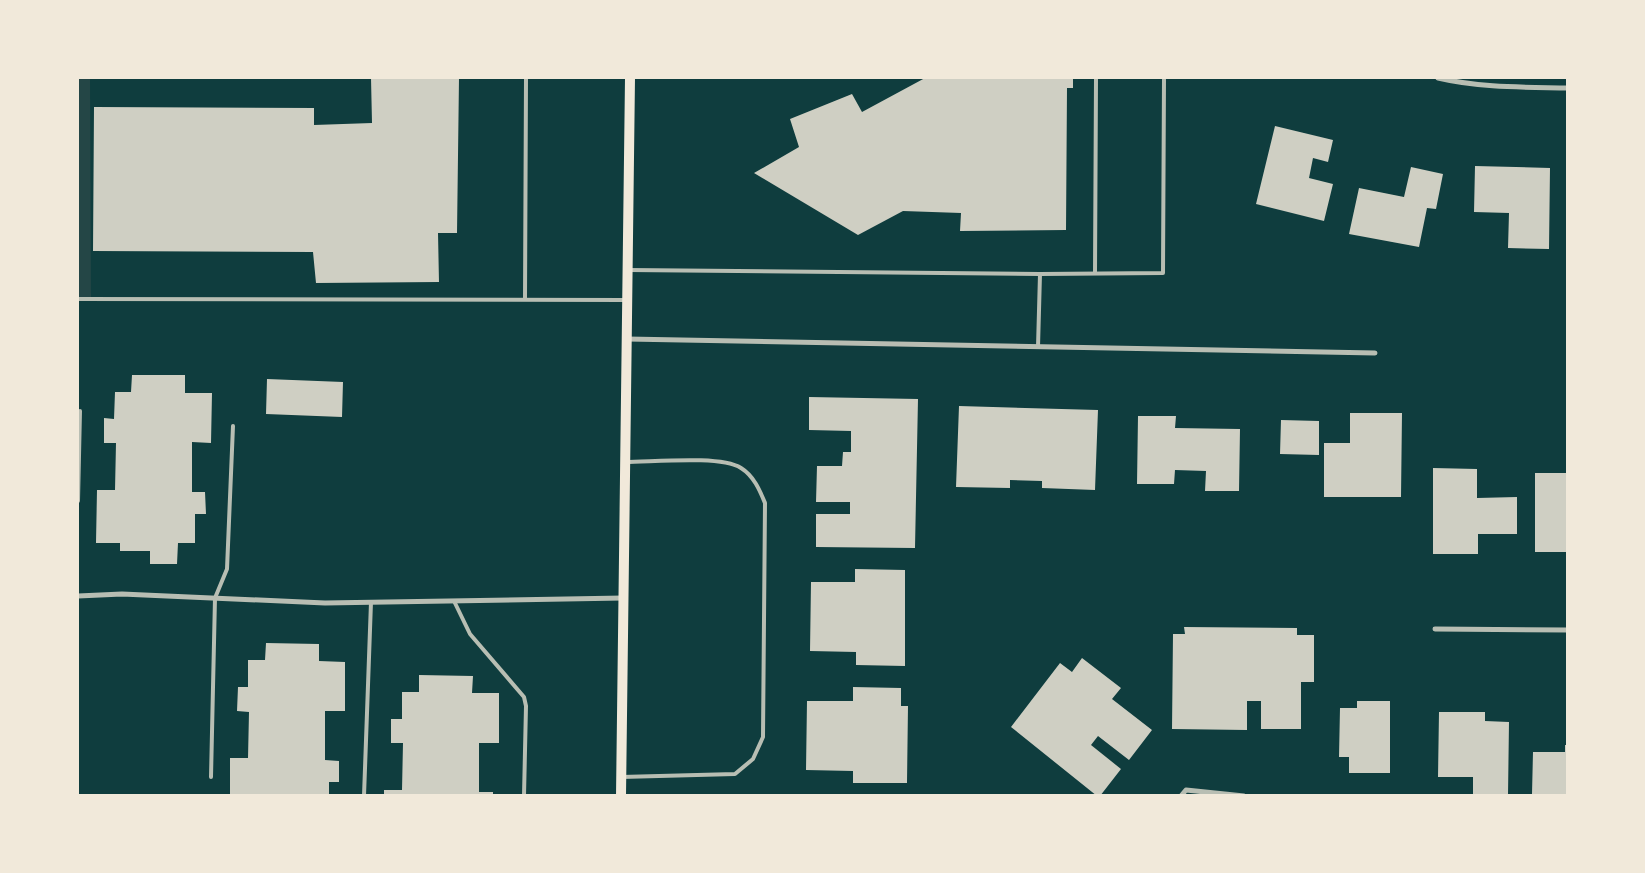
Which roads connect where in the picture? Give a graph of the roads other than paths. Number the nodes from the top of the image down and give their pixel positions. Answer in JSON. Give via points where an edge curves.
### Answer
{"nodes":[{"id":1,"x":526,"y":78,"type":"edge"},
{"id":2,"x":630,"y":78,"type":"edge"},
{"id":3,"x":1096,"y":78,"type":"edge"},
{"id":4,"x":1164,"y":78,"type":"edge"},
{"id":5,"x":1438,"y":78,"type":"edge"},
{"id":6,"x":1568,"y":88,"type":"edge"},
{"id":7,"x":628,"y":270,"type":"junction"},
{"id":8,"x":1040,"y":274,"type":"junction"},
{"id":9,"x":1095,"y":274,"type":"junction"},
{"id":10,"x":78,"y":299,"type":"edge"},
{"id":11,"x":525,"y":300,"type":"junction"},
{"id":12,"x":628,"y":300,"type":"junction"},
{"id":13,"x":627,"y":339,"type":"junction"},
{"id":14,"x":1038,"y":347,"type":"junction"},
{"id":15,"x":1375,"y":353,"type":"dead end"},
{"id":16,"x":80,"y":411,"type":"dead end"},
{"id":17,"x":233,"y":426,"type":"dead end"},
{"id":18,"x":625,"y":462,"type":"junction"},
{"id":19,"x":78,"y":501,"type":"edge"},
{"id":20,"x":78,"y":596,"type":"edge"},
{"id":21,"x":215,"y":598,"type":"junction"},
{"id":22,"x":624,"y":598,"type":"junction"},
{"id":23,"x":454,"y":601,"type":"junction"},
{"id":24,"x":371,"y":602,"type":"junction"},
{"id":25,"x":1435,"y":629,"type":"dead end"},
{"id":26,"x":1568,"y":630,"type":"edge"},
{"id":27,"x":210,"y":777,"type":"dead end"},
{"id":28,"x":621,"y":777,"type":"junction"},
{"id":29,"x":364,"y":796,"type":"edge"},
{"id":30,"x":524,"y":796,"type":"edge"},
{"id":31,"x":621,"y":796,"type":"edge"},
{"id":32,"x":1181,"y":796,"type":"edge"},
{"id":33,"x":1244,"y":796,"type":"edge"}],
"edges":[{"from":1,"to":11,"type":"lane"},
{"from":2,"to":7,"type":"main road"},
{"from":3,"to":9,"type":"lane"},
{"from":4,"to":9,"type":"lane","via":[[1163,272]]},
{"from":5,"to":6,"type":"street","via":[[1499,87]]},
{"from":7,"to":8,"type":"lane"},
{"from":7,"to":12,"type":"main road"},
{"from":8,"to":9,"type":"lane"},
{"from":8,"to":14,"type":"lane"},
{"from":10,"to":11,"type":"lane"},
{"from":11,"to":12,"type":"lane"},
{"from":12,"to":13,"type":"main road"},
{"from":13,"to":14,"type":"street"},
{"from":13,"to":18,"type":"main road"},
{"from":14,"to":15,"type":"street"},
{"from":16,"to":19,"type":"lane"},
{"from":17,"to":21,"type":"lane","via":[[227,569]]},
{"from":18,"to":22,"type":"main road"},
{"from":18,"to":28,"type":"lane","via":[[717,461],[742,468],[757,485],[765,504],[763,737],[754,759],[735,774]]},
{"from":20,"to":21,"type":"street","via":[[122,594]]},
{"from":21,"to":24,"type":"street"},
{"from":21,"to":27,"type":"lane"},
{"from":22,"to":23,"type":"street"},
{"from":22,"to":28,"type":"main road"},
{"from":23,"to":24,"type":"street"},
{"from":23,"to":30,"type":"lane","via":[[470,634],[524,696]]},
{"from":24,"to":29,"type":"lane"},
{"from":25,"to":26,"type":"street"},
{"from":28,"to":31,"type":"main road"},
{"from":32,"to":33,"type":"street","via":[[1186,790]]}]}
